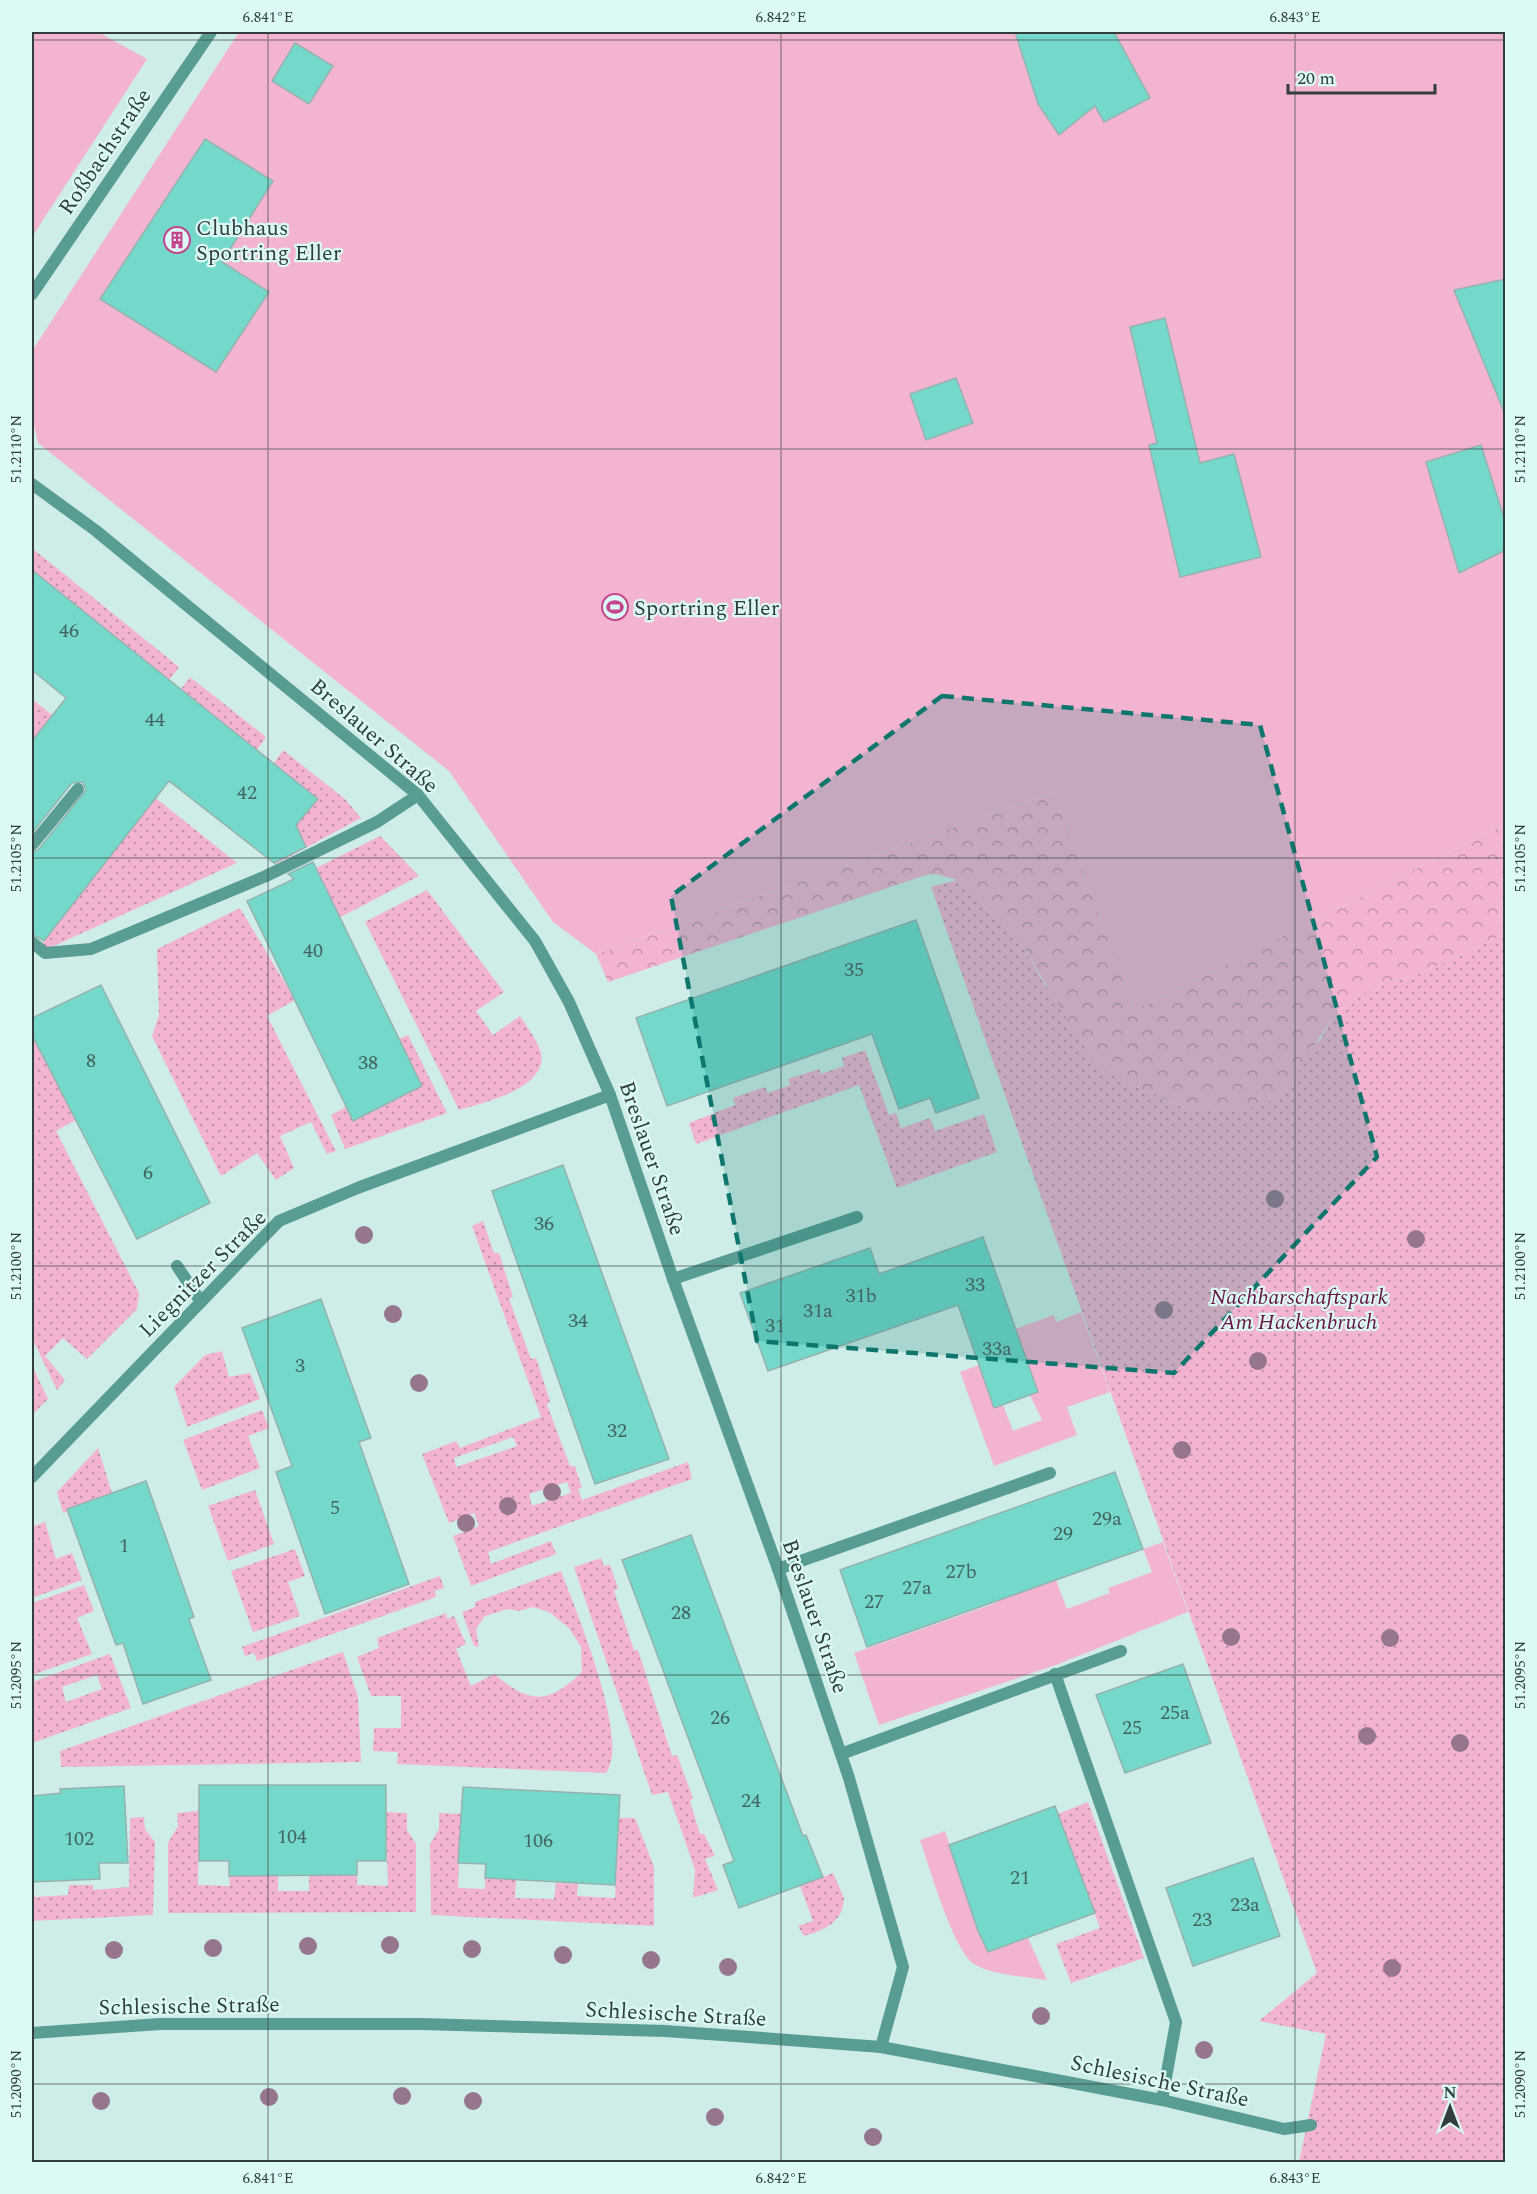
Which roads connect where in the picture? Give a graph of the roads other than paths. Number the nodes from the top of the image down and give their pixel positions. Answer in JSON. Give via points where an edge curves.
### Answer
{"nodes":[{"id":1,"x":211,"y":32,"type":"edge"},
{"id":2,"x":32,"y":294,"type":"edge"},
{"id":3,"x":32,"y":484,"type":"edge"},
{"id":4,"x":78,"y":789,"type":"dead end"},
{"id":5,"x":418,"y":795,"type":"junction"},
{"id":6,"x":32,"y":845,"type":"edge"},
{"id":7,"x":32,"y":942,"type":"edge"},
{"id":8,"x":610,"y":1095,"type":"junction"},
{"id":9,"x":857,"y":1217,"type":"dead end"},
{"id":10,"x":177,"y":1266,"type":"dead end"},
{"id":11,"x":673,"y":1280,"type":"junction"},
{"id":12,"x":201,"y":1302,"type":"junction"},
{"id":13,"x":1050,"y":1473,"type":"dead end"},
{"id":14,"x":32,"y":1477,"type":"edge"},
{"id":15,"x":778,"y":1569,"type":"junction"},
{"id":16,"x":1121,"y":1651,"type":"dead end"},
{"id":17,"x":1055,"y":1674,"type":"junction"},
{"id":18,"x":841,"y":1754,"type":"junction"},
{"id":19,"x":32,"y":2032,"type":"edge"},
{"id":20,"x":881,"y":2047,"type":"junction"},
{"id":21,"x":1162,"y":2100,"type":"junction"},
{"id":22,"x":1311,"y":2125,"type":"dead end"}],
"edges":[{"from":1,"to":2,"type":"street","name":"Roßbachstraße"},
{"from":3,"to":5,"type":"street","name":"Breslauer Straße","via":[[95,530]]},
{"from":4,"to":6,"type":"street"},
{"from":5,"to":7,"type":"street","via":[[377,822],[266,876],[91,949],[45,953]]},
{"from":5,"to":8,"type":"street","name":"Breslauer Straße","via":[[536,941],[569,1002]]},
{"from":8,"to":11,"type":"street","name":"Breslauer Straße"},
{"from":8,"to":12,"type":"street","name":"Liegnitzer Straße","via":[[370,1183],[279,1221]]},
{"from":9,"to":11,"type":"street"},
{"from":10,"to":12,"type":"street"},
{"from":11,"to":15,"type":"street","name":"Breslauer Straße"},
{"from":12,"to":14,"type":"street","name":"Liegnitzer Straße"},
{"from":13,"to":15,"type":"street"},
{"from":15,"to":18,"type":"street","name":"Breslauer Straße"},
{"from":16,"to":17,"type":"street"},
{"from":17,"to":18,"type":"street"},
{"from":17,"to":21,"type":"street","via":[[1176,2022]]},
{"from":18,"to":20,"type":"street","name":"Breslauer Straße","via":[[903,1967]]},
{"from":19,"to":20,"type":"street","name":"Schlesische Straße","via":[[160,2024],[421,2024],[665,2031]]},
{"from":20,"to":21,"type":"street","name":"Schlesische Straße"},
{"from":21,"to":22,"type":"street","name":"Schlesische Straße","via":[[1284,2129]]}]}
